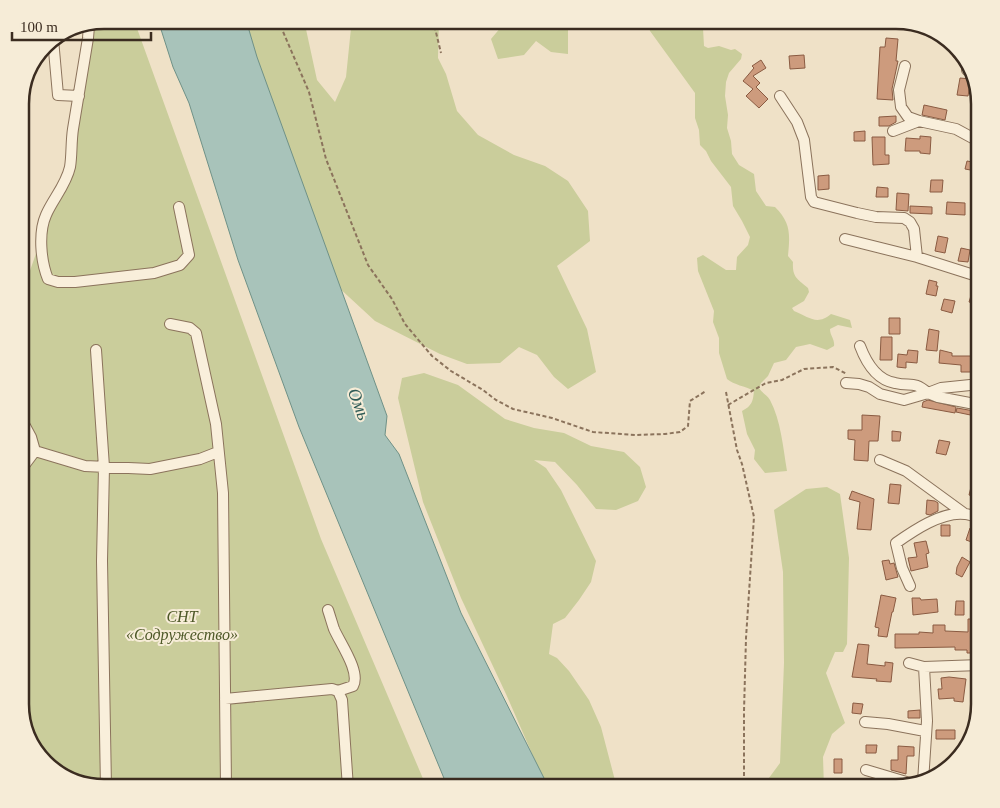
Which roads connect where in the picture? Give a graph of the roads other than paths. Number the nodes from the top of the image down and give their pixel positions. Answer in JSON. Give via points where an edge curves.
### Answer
{"nodes":[{"id":1,"x":89,"y":30,"type":"edge"},
{"id":2,"x":54,"y":48,"type":"edge"},
{"id":3,"x":905,"y":66,"type":"dead end"},
{"id":4,"x":79,"y":96,"type":"junction"},
{"id":5,"x":780,"y":96,"type":"dead end"},
{"id":6,"x":919,"y":121,"type":"junction"},
{"id":7,"x":892,"y":131,"type":"dead end"},
{"id":8,"x":971,"y":137,"type":"edge"},
{"id":9,"x":179,"y":207,"type":"dead end"},
{"id":10,"x":845,"y":239,"type":"dead end"},
{"id":11,"x":917,"y":257,"type":"junction"},
{"id":12,"x":971,"y":274,"type":"edge"},
{"id":13,"x":170,"y":324,"type":"dead end"},
{"id":14,"x":860,"y":346,"type":"dead end"},
{"id":15,"x":96,"y":350,"type":"dead end"},
{"id":16,"x":846,"y":384,"type":"dead end"},
{"id":17,"x":971,"y":385,"type":"edge"},
{"id":18,"x":928,"y":394,"type":"junction"},
{"id":19,"x":971,"y":404,"type":"edge"},
{"id":20,"x":29,"y":433,"type":"edge"},
{"id":21,"x":35,"y":451,"type":"junction"},
{"id":22,"x":218,"y":452,"type":"junction"},
{"id":23,"x":29,"y":459,"type":"edge"},
{"id":24,"x":880,"y":460,"type":"dead end"},
{"id":25,"x":104,"y":467,"type":"junction"},
{"id":26,"x":965,"y":514,"type":"junction"},
{"id":27,"x":971,"y":516,"type":"edge"},
{"id":28,"x":910,"y":586,"type":"dead end"},
{"id":29,"x":328,"y":610,"type":"dead end"},
{"id":30,"x":908,"y":663,"type":"dead end"},
{"id":31,"x":971,"y":665,"type":"edge"},
{"id":32,"x":924,"y":667,"type":"junction"},
{"id":33,"x":338,"y":691,"type":"junction"},
{"id":34,"x":224,"y":699,"type":"junction"},
{"id":35,"x":865,"y":722,"type":"dead end"},
{"id":36,"x":925,"y":731,"type":"junction"},
{"id":37,"x":866,"y":770,"type":"dead end"},
{"id":38,"x":923,"y":774,"type":"edge"},
{"id":39,"x":106,"y":779,"type":"edge"},
{"id":40,"x":226,"y":779,"type":"edge"},
{"id":41,"x":347,"y":779,"type":"edge"},
{"id":42,"x":896,"y":779,"type":"edge"}],
"edges":[{"from":1,"to":4,"type":"street"},
{"from":2,"to":4,"type":"street","via":[[58,95]]},
{"from":3,"to":6,"type":"street","via":[[899,90],[901,107],[908,117]]},
{"from":4,"to":9,"type":"street","via":[[70,168],[42,224],[44,270],[48,279],[75,282],[154,273],[180,265],[189,255]]},
{"from":5,"to":11,"type":"street","via":[[804,140],[814,202],[857,214],[904,218],[914,229]]},
{"from":6,"to":7,"type":"street"},
{"from":6,"to":8,"type":"street","via":[[956,129]]},
{"from":10,"to":11,"type":"street"},
{"from":11,"to":12,"type":"street"},
{"from":13,"to":22,"type":"street","via":[[190,328],[196,333],[216,424]]},
{"from":14,"to":18,"type":"street","via":[[874,371],[888,381],[916,384]]},
{"from":15,"to":25,"type":"street"},
{"from":16,"to":18,"type":"street","via":[[860,384],[880,394],[904,400]]},
{"from":17,"to":18,"type":"street","via":[[941,388]]},
{"from":18,"to":19,"type":"street"},
{"from":20,"to":21,"type":"street"},
{"from":21,"to":23,"type":"street"},
{"from":21,"to":25,"type":"street","via":[[85,466]]},
{"from":22,"to":25,"type":"street","via":[[200,459],[150,468]]},
{"from":22,"to":34,"type":"street","via":[[223,494]]},
{"from":24,"to":26,"type":"street","via":[[906,471]]},
{"from":25,"to":39,"type":"street","via":[[102,561]]},
{"from":26,"to":27,"type":"street"},
{"from":26,"to":28,"type":"street","via":[[933,521],[896,543]]},
{"from":29,"to":33,"type":"street","via":[[355,673],[354,686]]},
{"from":30,"to":32,"type":"street"},
{"from":31,"to":32,"type":"street"},
{"from":32,"to":36,"type":"street"},
{"from":33,"to":34,"type":"street"},
{"from":33,"to":41,"type":"street","via":[[342,700]]},
{"from":34,"to":40,"type":"street"},
{"from":35,"to":36,"type":"street"},
{"from":36,"to":38,"type":"street"},
{"from":37,"to":42,"type":"street"}]}
